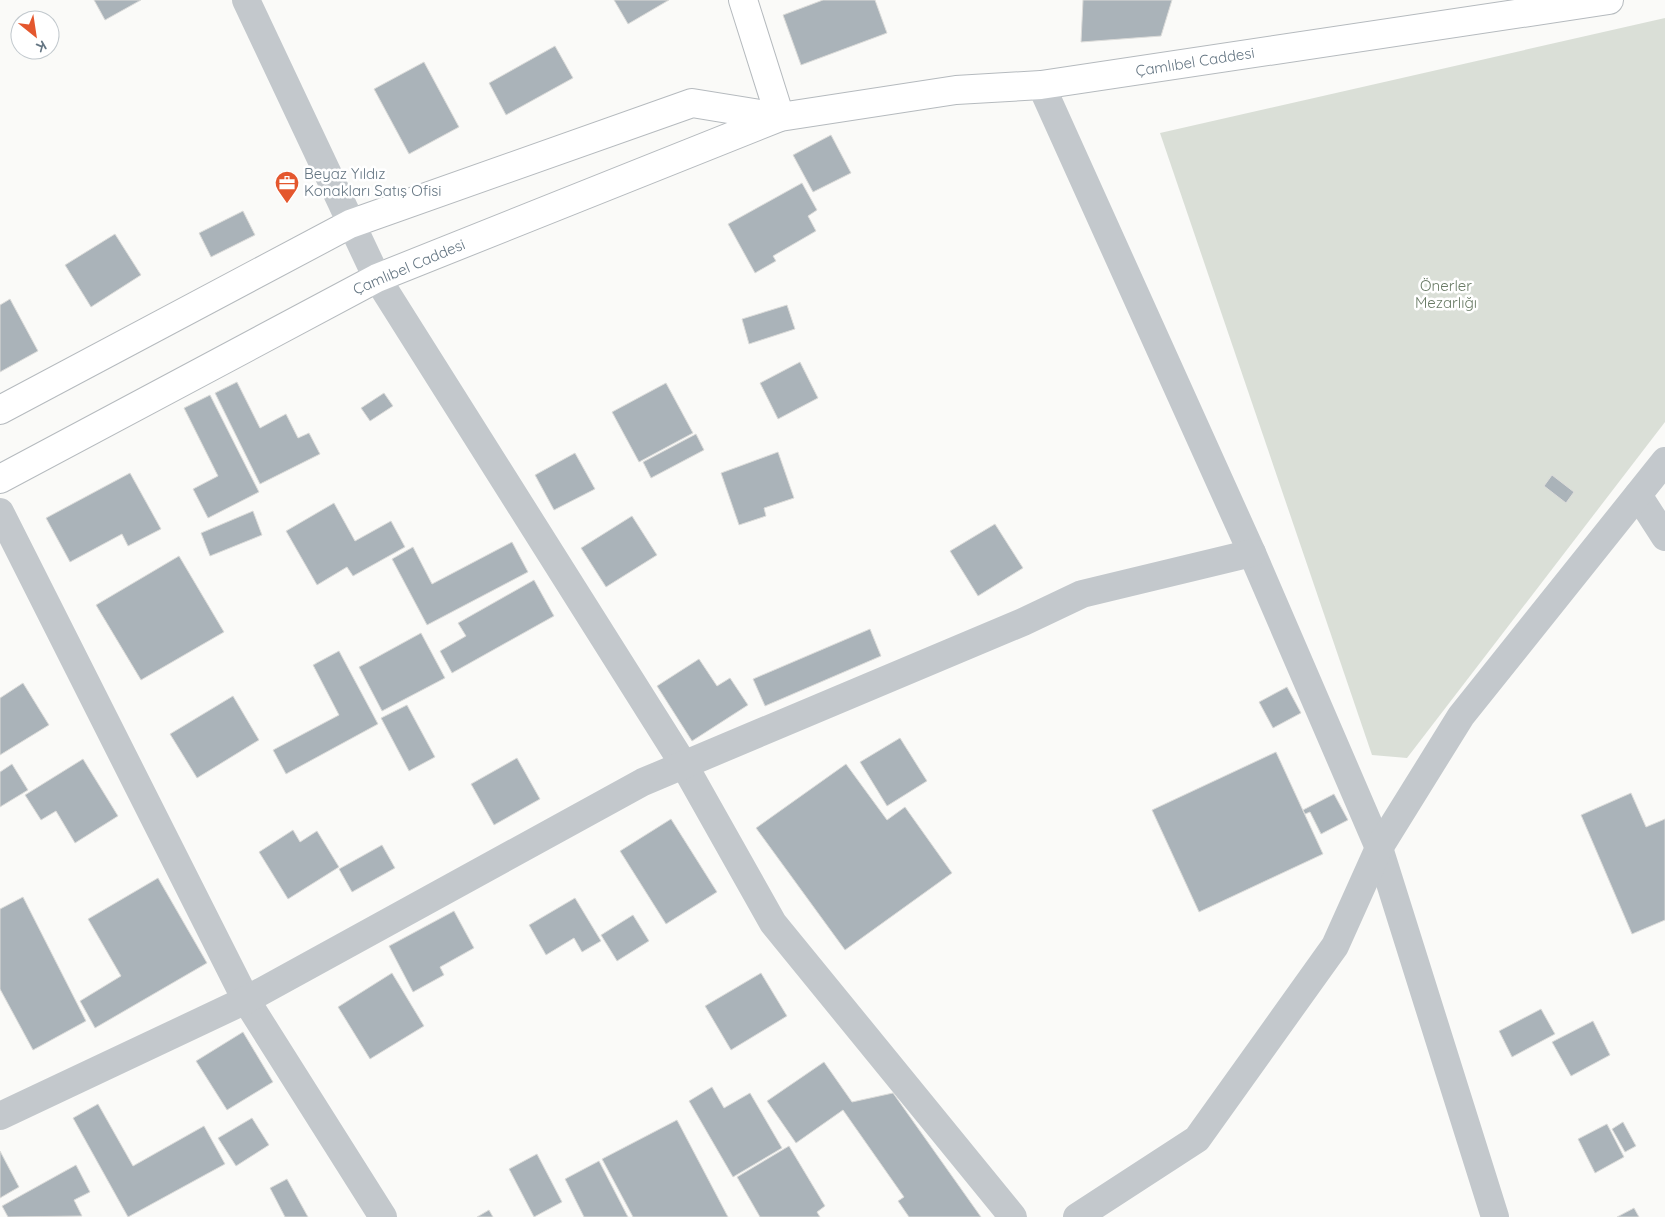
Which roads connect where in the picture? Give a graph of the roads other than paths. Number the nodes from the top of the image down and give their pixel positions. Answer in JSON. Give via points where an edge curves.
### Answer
{"nodes":[{"id":1,"x":246,"y":0,"type":"edge"},
{"id":2,"x":743,"y":0,"type":"edge"},
{"id":3,"x":1609,"y":0,"type":"edge"},
{"id":4,"x":1041,"y":85,"type":"junction"},
{"id":5,"x":780,"y":117,"type":"junction"},
{"id":6,"x":350,"y":224,"type":"junction"},
{"id":7,"x":377,"y":278,"type":"junction"},
{"id":8,"x":0,"y":410,"type":"edge"},
{"id":9,"x":1665,"y":460,"type":"edge"},
{"id":10,"x":0,"y":479,"type":"edge"},
{"id":11,"x":1638,"y":494,"type":"junction"},
{"id":12,"x":0,"y":512,"type":"edge"},
{"id":13,"x":1665,"y":537,"type":"edge"},
{"id":14,"x":1252,"y":553,"type":"junction"},
{"id":15,"x":684,"y":765,"type":"junction"},
{"id":16,"x":1379,"y":848,"type":"junction"},
{"id":17,"x":246,"y":1000,"type":"junction"},
{"id":18,"x":0,"y":1116,"type":"edge"},
{"id":19,"x":384,"y":1217,"type":"edge"},
{"id":20,"x":1012,"y":1217,"type":"edge"},
{"id":21,"x":1076,"y":1217,"type":"edge"},
{"id":22,"x":1495,"y":1217,"type":"edge"}],
"edges":[{"from":1,"to":6,"type":"street"},
{"from":2,"to":5,"type":"main road"},
{"from":3,"to":4,"type":"main road","name":"Çamlıbel Caddesi"},
{"from":4,"to":5,"type":"main road","name":"Çamlıbel Caddesi","via":[[956,90]]},
{"from":4,"to":14,"type":"street"},
{"from":5,"to":6,"type":"main road","name":"Çamlıbel Caddesi","via":[[692,103]]},
{"from":5,"to":7,"type":"main road","name":"Çamlıbel Caddesi"},
{"from":6,"to":7,"type":"street"},
{"from":6,"to":8,"type":"main road","name":"Çamlıbel Caddesi"},
{"from":7,"to":10,"type":"main road","name":"Çamlıbel Caddesi"},
{"from":7,"to":15,"type":"street"},
{"from":9,"to":11,"type":"street"},
{"from":11,"to":13,"type":"street"},
{"from":11,"to":16,"type":"street","via":[[1461,716]]},
{"from":12,"to":17,"type":"street"},
{"from":14,"to":15,"type":"street","via":[[1082,594]]},
{"from":14,"to":16,"type":"street"},
{"from":15,"to":17,"type":"street","via":[[643,782]]},
{"from":15,"to":20,"type":"street","via":[[773,923]]},
{"from":16,"to":21,"type":"street","via":[[1335,946],[1197,1139]]},
{"from":16,"to":22,"type":"street"},
{"from":17,"to":18,"type":"street"},
{"from":17,"to":19,"type":"street"}]}
